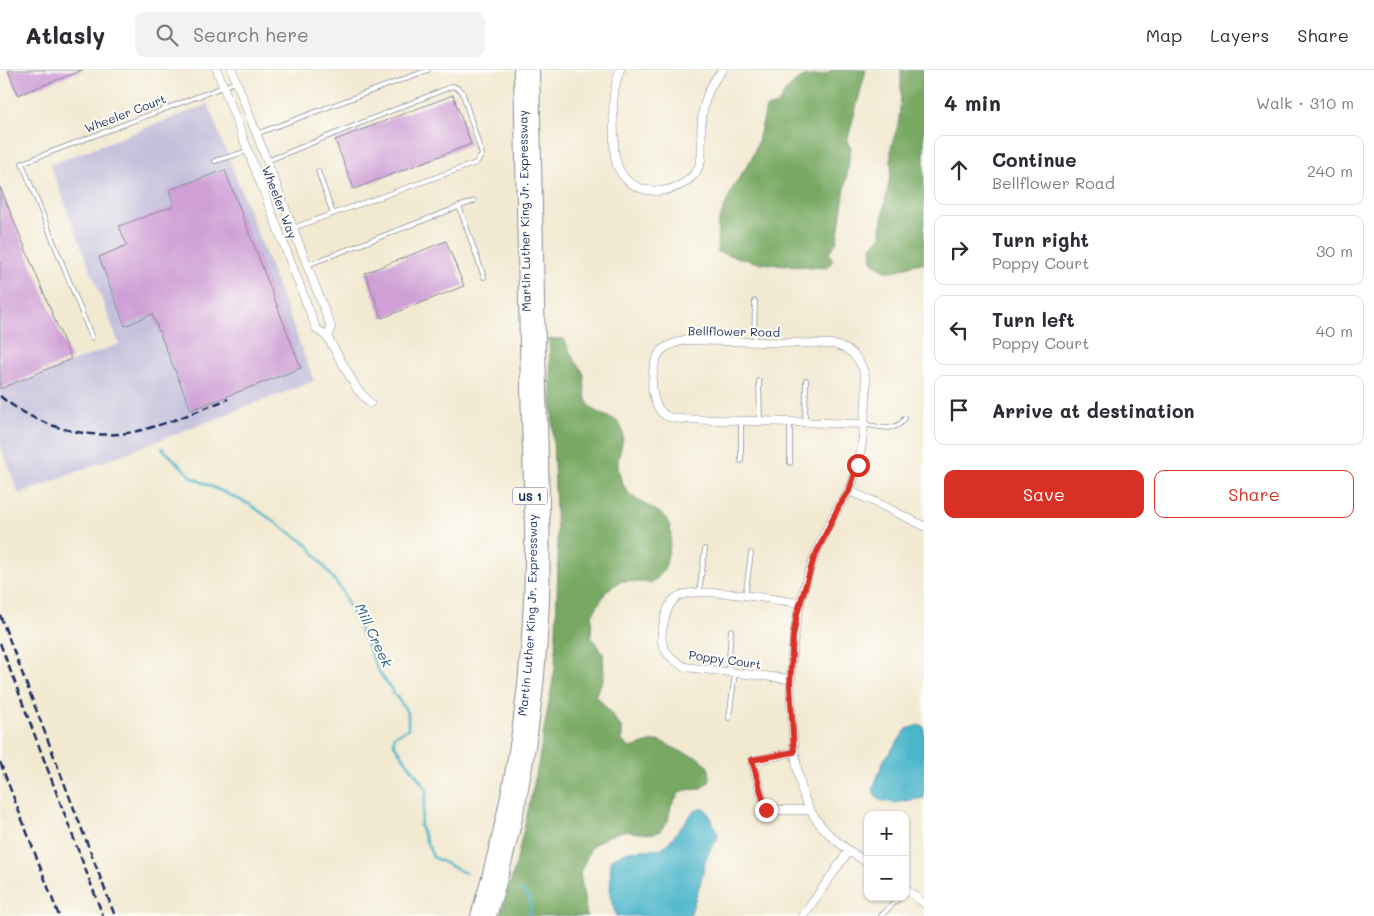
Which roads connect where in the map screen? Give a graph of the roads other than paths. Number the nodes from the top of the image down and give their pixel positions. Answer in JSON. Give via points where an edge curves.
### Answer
{"nodes":[{"id":1,"x":217,"y":70,"type":"edge"},
{"id":2,"x":232,"y":70,"type":"edge"},
{"id":3,"x":428,"y":70,"type":"edge"},
{"id":4,"x":521,"y":70,"type":"edge"},
{"id":5,"x":532,"y":70,"type":"edge"},
{"id":6,"x":620,"y":70,"type":"edge"},
{"id":7,"x":723,"y":70,"type":"edge"},
{"id":8,"x":236,"y":82,"type":"junction"},
{"id":9,"x":223,"y":86,"type":"junction"},
{"id":10,"x":256,"y":134,"type":"junction"},
{"id":11,"x":248,"y":151,"type":"junction"},
{"id":12,"x":215,"y":161,"type":"dead end"},
{"id":13,"x":267,"y":161,"type":"junction"},
{"id":14,"x":318,"y":171,"type":"dead end"},
{"id":15,"x":474,"y":201,"type":"dead end"},
{"id":16,"x":459,"y":206,"type":"junction"},
{"id":17,"x":333,"y":214,"type":"junction"},
{"id":18,"x":293,"y":228,"type":"junction"},
{"id":19,"x":307,"y":266,"type":"junction"},
{"id":20,"x":484,"y":277,"type":"dead end"},
{"id":21,"x":755,"y":301,"type":"dead end"},
{"id":22,"x":92,"y":338,"type":"dead end"},
{"id":23,"x":328,"y":338,"type":"junction"},
{"id":24,"x":754,"y":342,"type":"junction"},
{"id":25,"x":806,"y":380,"type":"dead end"},
{"id":26,"x":759,"y":382,"type":"dead end"},
{"id":27,"x":370,"y":403,"type":"dead end"},
{"id":28,"x":905,"y":418,"type":"dead end"},
{"id":29,"x":741,"y":421,"type":"junction"},
{"id":30,"x":760,"y":421,"type":"junction"},
{"id":31,"x":790,"y":422,"type":"junction"},
{"id":32,"x":805,"y":423,"type":"junction"},
{"id":33,"x":864,"y":424,"type":"junction"},
{"id":34,"x":741,"y":461,"type":"dead end"},
{"id":35,"x":790,"y":463,"type":"dead end"},
{"id":36,"x":849,"y":491,"type":"junction"},
{"id":37,"x":924,"y":526,"type":"edge"},
{"id":38,"x":705,"y":549,"type":"dead end"},
{"id":39,"x":751,"y":553,"type":"dead end"},
{"id":40,"x":699,"y":593,"type":"junction"},
{"id":41,"x":745,"y":597,"type":"junction"},
{"id":42,"x":800,"y":603,"type":"junction"},
{"id":43,"x":731,"y":630,"type":"dead end"},
{"id":44,"x":731,"y":672,"type":"junction"},
{"id":45,"x":790,"y":679,"type":"junction"},
{"id":46,"x":729,"y":718,"type":"dead end"},
{"id":47,"x":794,"y":752,"type":"junction"},
{"id":48,"x":810,"y":810,"type":"junction"},
{"id":49,"x":848,"y":852,"type":"junction"},
{"id":50,"x":864,"y":861,"type":"edge"},
{"id":51,"x":909,"y":893,"type":"edge"},
{"id":52,"x":896,"y":901,"type":"edge"},
{"id":53,"x":924,"y":903,"type":"edge"},
{"id":54,"x":478,"y":916,"type":"edge"},
{"id":55,"x":489,"y":916,"type":"edge"},
{"id":56,"x":803,"y":916,"type":"edge"},
{"id":57,"x":881,"y":916,"type":"edge"}],
"edges":[{"from":1,"to":9,"type":"street","name":"Wheeler Way"},
{"from":2,"to":8,"type":"street","name":"Wheeler Way"},
{"from":3,"to":10,"type":"lane"},
{"from":4,"to":54,"type":"highway","name":"Martin Luther King Jr. Expressway","number":"US 1","via":[[532,539],[530,624],[524,701],[512,775]]},
{"from":5,"to":55,"type":"highway","name":"Martin Luther King Jr. Expressway","number":"US 1","via":[[542,539],[540,632],[532,726],[524,772]]},
{"from":6,"to":7,"type":"street","via":[[613,93],[615,160],[627,181],[641,188],[659,191],[685,183],[696,171],[701,158],[704,104]]},
{"from":8,"to":9,"type":"lane","name":"Wheeler Court"},
{"from":8,"to":10,"type":"street","name":"Wheeler Way"},
{"from":9,"to":11,"type":"street","name":"Wheeler Way"},
{"from":9,"to":22,"type":"lane","name":"Wheeler Court","via":[[22,163]]},
{"from":10,"to":13,"type":"street","name":"Wheeler Way"},
{"from":11,"to":12,"type":"lane"},
{"from":11,"to":23,"type":"street","name":"Wheeler Way","via":[[316,328]]},
{"from":13,"to":17,"type":"lane","via":[[453,86],[462,91],[482,155],[476,163]]},
{"from":13,"to":18,"type":"street","name":"Wheeler Way"},
{"from":14,"to":17,"type":"lane"},
{"from":15,"to":16,"type":"lane"},
{"from":16,"to":19,"type":"lane"},
{"from":16,"to":20,"type":"lane"},
{"from":17,"to":18,"type":"lane"},
{"from":18,"to":19,"type":"street","name":"Wheeler Way"},
{"from":19,"to":23,"type":"street","name":"Wheeler Way","via":[[331,327]]},
{"from":21,"to":24,"type":"lane"},
{"from":23,"to":27,"type":"street","name":"Wheeler Way","via":[[357,389]]},
{"from":24,"to":29,"type":"street","name":"Bellflower Road","via":[[684,340],[661,351],[654,368],[654,399],[666,416]]},
{"from":24,"to":33,"type":"street","name":"Bellflower Road","via":[[832,344],[853,353],[866,378]]},
{"from":25,"to":32,"type":"lane"},
{"from":26,"to":30,"type":"lane"},
{"from":28,"to":33,"type":"lane","via":[[893,428]]},
{"from":29,"to":30,"type":"street","name":"Bellflower Road"},
{"from":29,"to":34,"type":"lane"},
{"from":30,"to":31,"type":"street","name":"Bellflower Road"},
{"from":31,"to":32,"type":"street","name":"Bellflower Road"},
{"from":31,"to":35,"type":"lane"},
{"from":32,"to":33,"type":"street","name":"Bellflower Road"},
{"from":33,"to":36,"type":"street","name":"Bellflower Road","via":[[861,454]]},
{"from":36,"to":37,"type":"street"},
{"from":36,"to":42,"type":"street","name":"Bellflower Road","via":[[814,558]]},
{"from":38,"to":40,"type":"lane"},
{"from":39,"to":41,"type":"lane"},
{"from":40,"to":41,"type":"street","name":"Poppy Court"},
{"from":40,"to":44,"type":"street","name":"Poppy Court","via":[[679,596],[670,604],[661,638],[665,652],[685,667]]},
{"from":41,"to":42,"type":"street","name":"Poppy Court"},
{"from":42,"to":45,"type":"street","name":"Bellflower Road","via":[[793,637]]},
{"from":43,"to":44,"type":"lane"},
{"from":44,"to":45,"type":"street","name":"Poppy Court"},
{"from":44,"to":46,"type":"lane"},
{"from":45,"to":47,"type":"street","name":"Bellflower Road"},
{"from":47,"to":48,"type":"street","name":"Bellflower Road","via":[[800,785]]},
{"from":47,"to":48,"type":"street","via":[[752,760],[766,810]]},
{"from":48,"to":49,"type":"street","name":"Bellflower Road","via":[[835,842]]},
{"from":49,"to":50,"type":"street","name":"Bellflower Road"},
{"from":49,"to":56,"type":"street"},
{"from":51,"to":53,"type":"street"},
{"from":52,"to":57,"type":"lane"}]}
